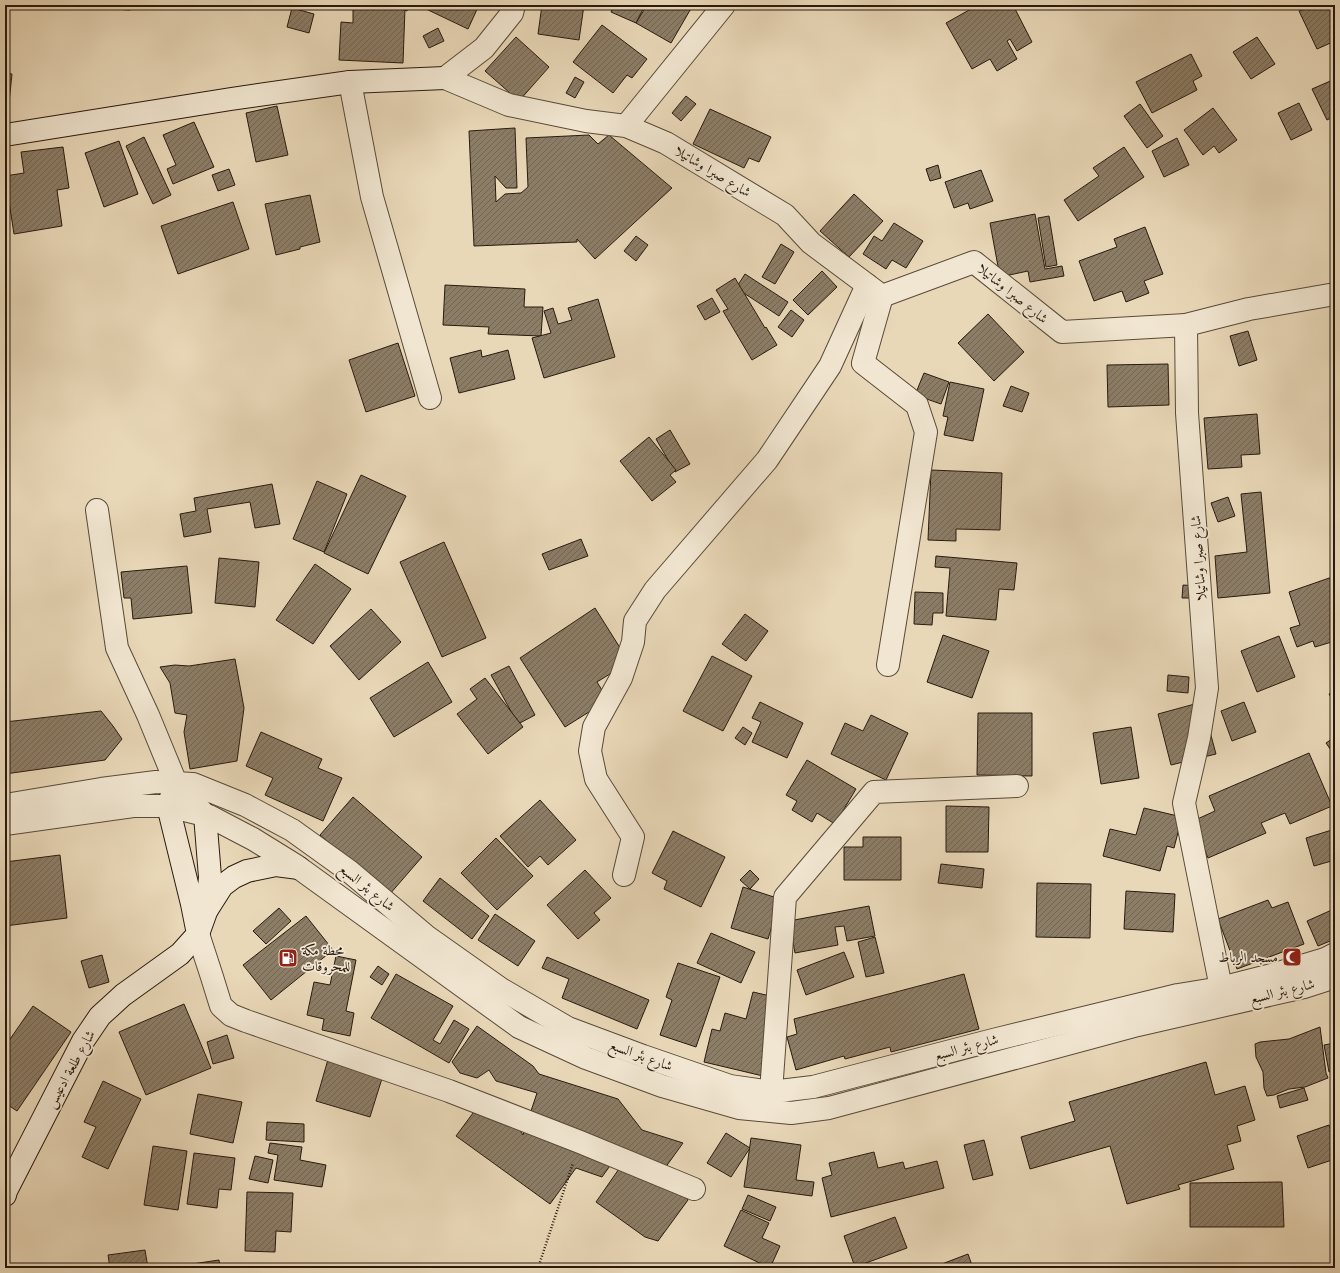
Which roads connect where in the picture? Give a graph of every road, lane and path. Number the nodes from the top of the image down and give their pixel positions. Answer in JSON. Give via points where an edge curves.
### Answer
{"nodes":[{"id":1,"x":514,"y":5,"type":"edge"},
{"id":2,"x":724,"y":5,"type":"edge"},
{"id":3,"x":445,"y":78,"type":"junction"},
{"id":4,"x":350,"y":82,"type":"junction"},
{"id":5,"x":626,"y":126,"type":"junction"},
{"id":6,"x":5,"y":135,"type":"edge"},
{"id":7,"x":874,"y":291,"type":"junction"},
{"id":8,"x":1335,"y":294,"type":"edge"},
{"id":9,"x":1186,"y":325,"type":"junction"},
{"id":10,"x":430,"y":398,"type":"dead end"},
{"id":11,"x":97,"y":510,"type":"dead end"},
{"id":12,"x":888,"y":666,"type":"dead end"},
{"id":13,"x":176,"y":783,"type":"junction"},
{"id":14,"x":1017,"y":786,"type":"dead end"},
{"id":15,"x":5,"y":805,"type":"edge"},
{"id":16,"x":168,"y":806,"type":"junction"},
{"id":17,"x":204,"y":815,"type":"junction"},
{"id":18,"x":5,"y":824,"type":"edge"},
{"id":19,"x":299,"y":868,"type":"junction"},
{"id":20,"x":624,"y":875,"type":"dead end"},
{"id":21,"x":207,"y":909,"type":"junction"},
{"id":22,"x":198,"y":934,"type":"junction"},
{"id":23,"x":1335,"y":954,"type":"edge"},
{"id":24,"x":1335,"y":977,"type":"edge"},
{"id":25,"x":1221,"y":988,"type":"junction"},
{"id":26,"x":771,"y":1092,"type":"junction"},
{"id":27,"x":580,"y":1142,"type":"junction"},
{"id":28,"x":694,"y":1189,"type":"dead end"},
{"id":29,"x":5,"y":1195,"type":"edge"},
{"id":30,"x":538,"y":1268,"type":"edge"}],
"edges":[{"from":1,"to":3,"type":"street","via":[[512,13],[484,48]]},
{"from":2,"to":5,"type":"street"},
{"from":3,"to":4,"type":"street"},
{"from":3,"to":5,"type":"street","name":"شارع صبرا وشاتيلا","via":[[509,105],[586,121]]},
{"from":4,"to":6,"type":"street"},
{"from":4,"to":10,"type":"street","via":[[372,197]]},
{"from":5,"to":7,"type":"street","name":"شارع صبرا وشاتيلا","via":[[666,143],[785,215],[811,243]]},
{"from":7,"to":9,"type":"street","name":"شارع صبرا وشاتيلا","via":[[974,262],[1062,332]]},
{"from":7,"to":12,"type":"street","via":[[863,363],[917,405],[926,432]]},
{"from":7,"to":20,"type":"street","via":[[830,366],[767,460],[655,590],[635,621],[633,642],[621,678],[594,727],[590,751],[596,779],[633,837]]},
{"from":8,"to":9,"type":"street","via":[[1249,309]]},
{"from":9,"to":25,"type":"street","name":"شارع صبرا وشاتيلا","via":[[1187,413],[1208,688],[1184,803]]},
{"from":11,"to":13,"type":"street","via":[[117,648]]},
{"from":13,"to":15,"type":"street","name":"شارع بئر السبع","via":[[156,782],[109,788]]},
{"from":13,"to":16,"type":"street"},
{"from":13,"to":17,"type":"street"},
{"from":13,"to":26,"type":"street","name":"شارع بئر السبع","via":[[193,784],[245,805],[292,830],[349,871],[426,936],[501,989],[568,1028],[730,1086]]},
{"from":14,"to":26,"type":"street","via":[[874,792],[785,897]]},
{"from":16,"to":17,"type":"street","name":"شارع بئر السبع"},
{"from":16,"to":18,"type":"street","name":"شارع بئر السبع","via":[[133,806]]},
{"from":16,"to":22,"type":"street"},
{"from":17,"to":19,"type":"street","name":"شارع بئر السبع","via":[[253,839]]},
{"from":17,"to":21,"type":"street","name":"شارع طلعة ادعيس","via":[[210,877]]},
{"from":19,"to":21,"type":"street","via":[[276,865],[247,871],[222,886]]},
{"from":19,"to":24,"type":"street","name":"شارع بئر السبع","via":[[519,1027],[586,1058],[662,1086],[747,1109],[791,1113],[830,1108],[1138,1025],[1304,987]]},
{"from":21,"to":22,"type":"street","name":"شارع طلعة ادعيس"},
{"from":22,"to":27,"type":"street","via":[[221,1006],[230,1015],[449,1091]]},
{"from":22,"to":29,"type":"street","name":"شارع طلعة ادعيس","via":[[180,954],[100,1016],[83,1041]]},
{"from":23,"to":25,"type":"street","name":"شارع بئر السبع"},
{"from":25,"to":26,"type":"street","name":"شارع بئر السبع","via":[[1178,995],[813,1087]]},
{"from":27,"to":28,"type":"street"},
{"from":27,"to":30,"type":"path"}]}
